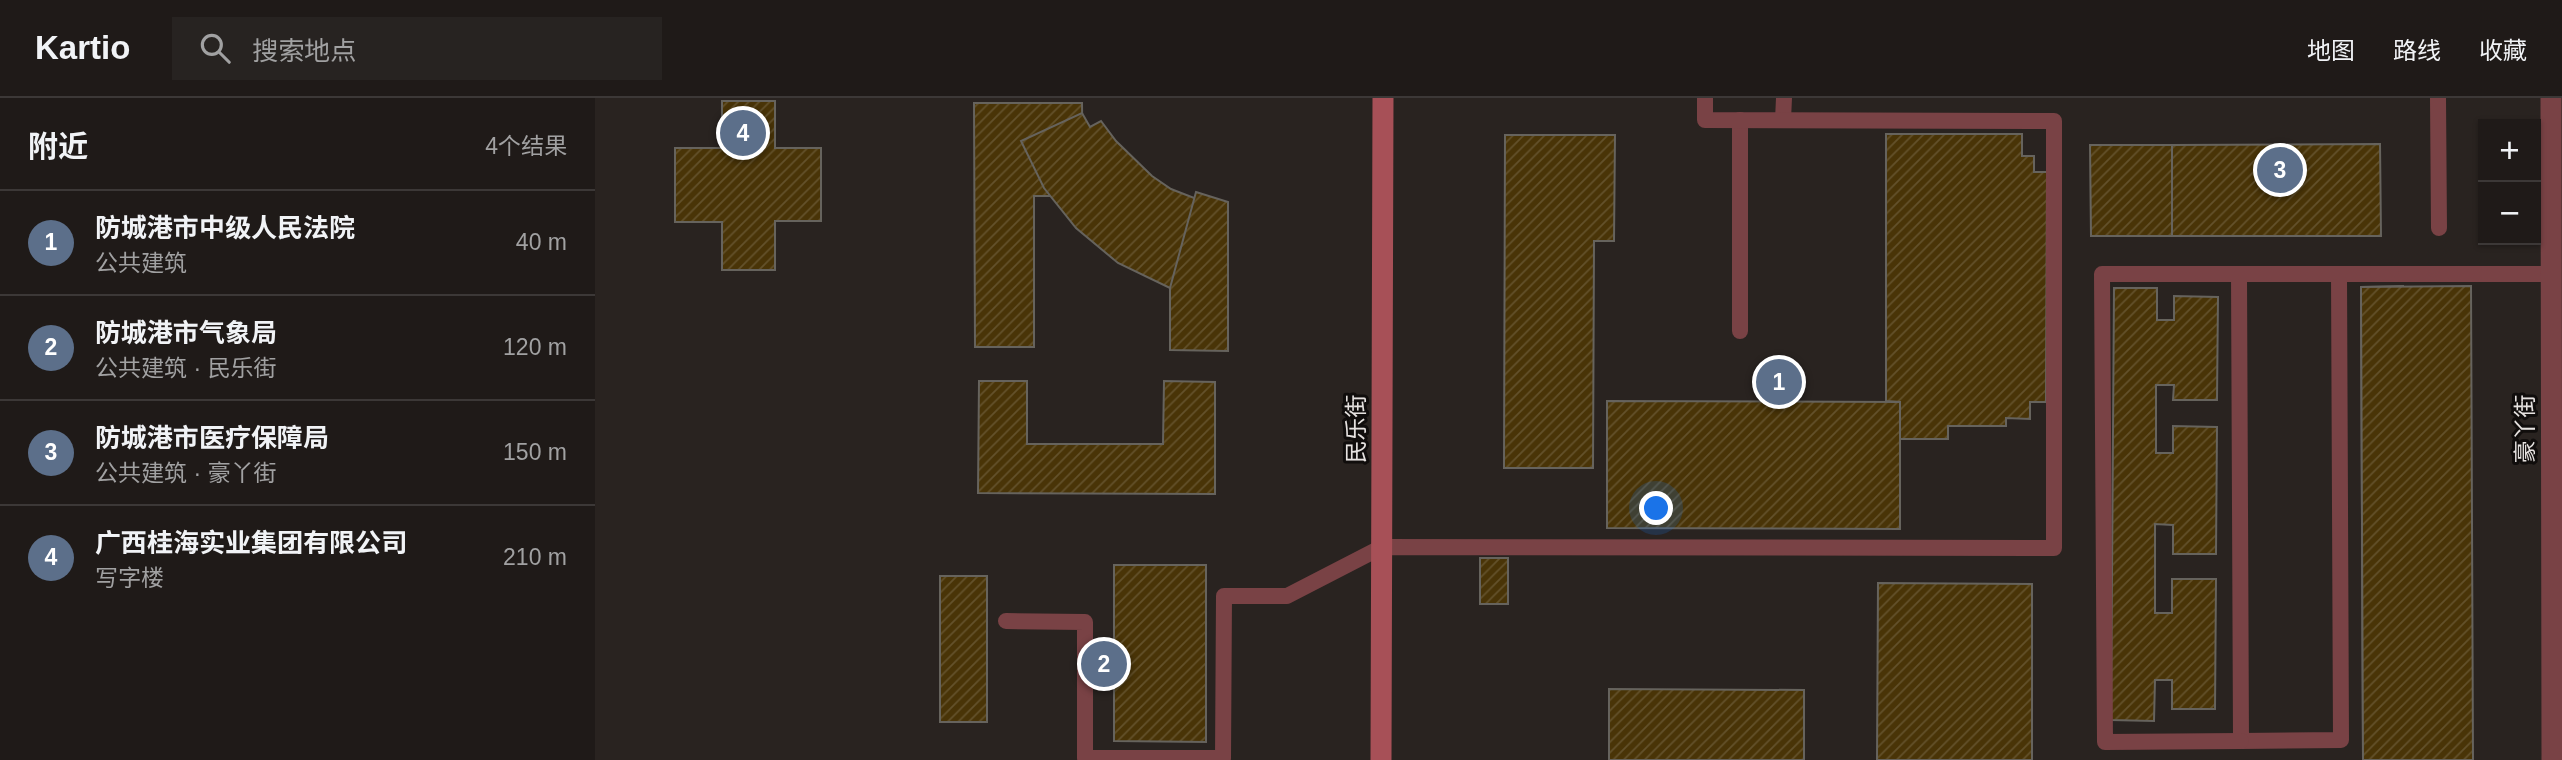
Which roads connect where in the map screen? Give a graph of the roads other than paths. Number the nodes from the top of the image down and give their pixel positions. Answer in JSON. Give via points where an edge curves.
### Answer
{"nodes":[{"id":1,"x":1383,"y":98,"type":"edge"},
{"id":2,"x":1705,"y":98,"type":"edge"},
{"id":3,"x":1784,"y":98,"type":"edge"},
{"id":4,"x":2438,"y":98,"type":"edge"},
{"id":5,"x":2551,"y":98,"type":"edge"},
{"id":6,"x":1740,"y":120,"type":"junction"},
{"id":7,"x":1783,"y":120,"type":"junction"},
{"id":8,"x":2439,"y":228,"type":"dead end"},
{"id":9,"x":2239,"y":274,"type":"junction"},
{"id":10,"x":2339,"y":274,"type":"junction"},
{"id":11,"x":2551,"y":274,"type":"junction"},
{"id":12,"x":1740,"y":331,"type":"dead end"},
{"id":13,"x":2557,"y":415,"type":"edge"},
{"id":14,"x":1382,"y":547,"type":"junction"},
{"id":15,"x":1006,"y":621,"type":"dead end"},
{"id":16,"x":2241,"y":741,"type":"junction"},
{"id":17,"x":1381,"y":760,"type":"edge"},
{"id":18,"x":2552,"y":760,"type":"edge"}],
"edges":[{"from":1,"to":14,"type":"street","name":"民乐街"},
{"from":2,"to":6,"type":"lane","via":[[1705,120]]},
{"from":3,"to":7,"type":"lane"},
{"from":4,"to":8,"type":"lane"},
{"from":5,"to":11,"type":"street","name":"豪丫街"},
{"from":6,"to":7,"type":"lane"},
{"from":6,"to":12,"type":"lane"},
{"from":7,"to":14,"type":"lane","via":[[2054,121],[2053,548]]},
{"from":9,"to":10,"type":"lane"},
{"from":9,"to":16,"type":"lane"},
{"from":9,"to":16,"type":"lane","via":[[2102,274],[2102,288],[2105,742]]},
{"from":10,"to":11,"type":"lane"},
{"from":10,"to":16,"type":"lane","via":[[2341,740]]},
{"from":11,"to":13,"type":"street","name":"豪丫街"},
{"from":13,"to":18,"type":"street","name":"豪丫街"},
{"from":14,"to":15,"type":"lane","via":[[1287,596],[1224,596],[1223,758],[1085,758],[1085,622]]},
{"from":14,"to":17,"type":"street","name":"民乐街"}]}
